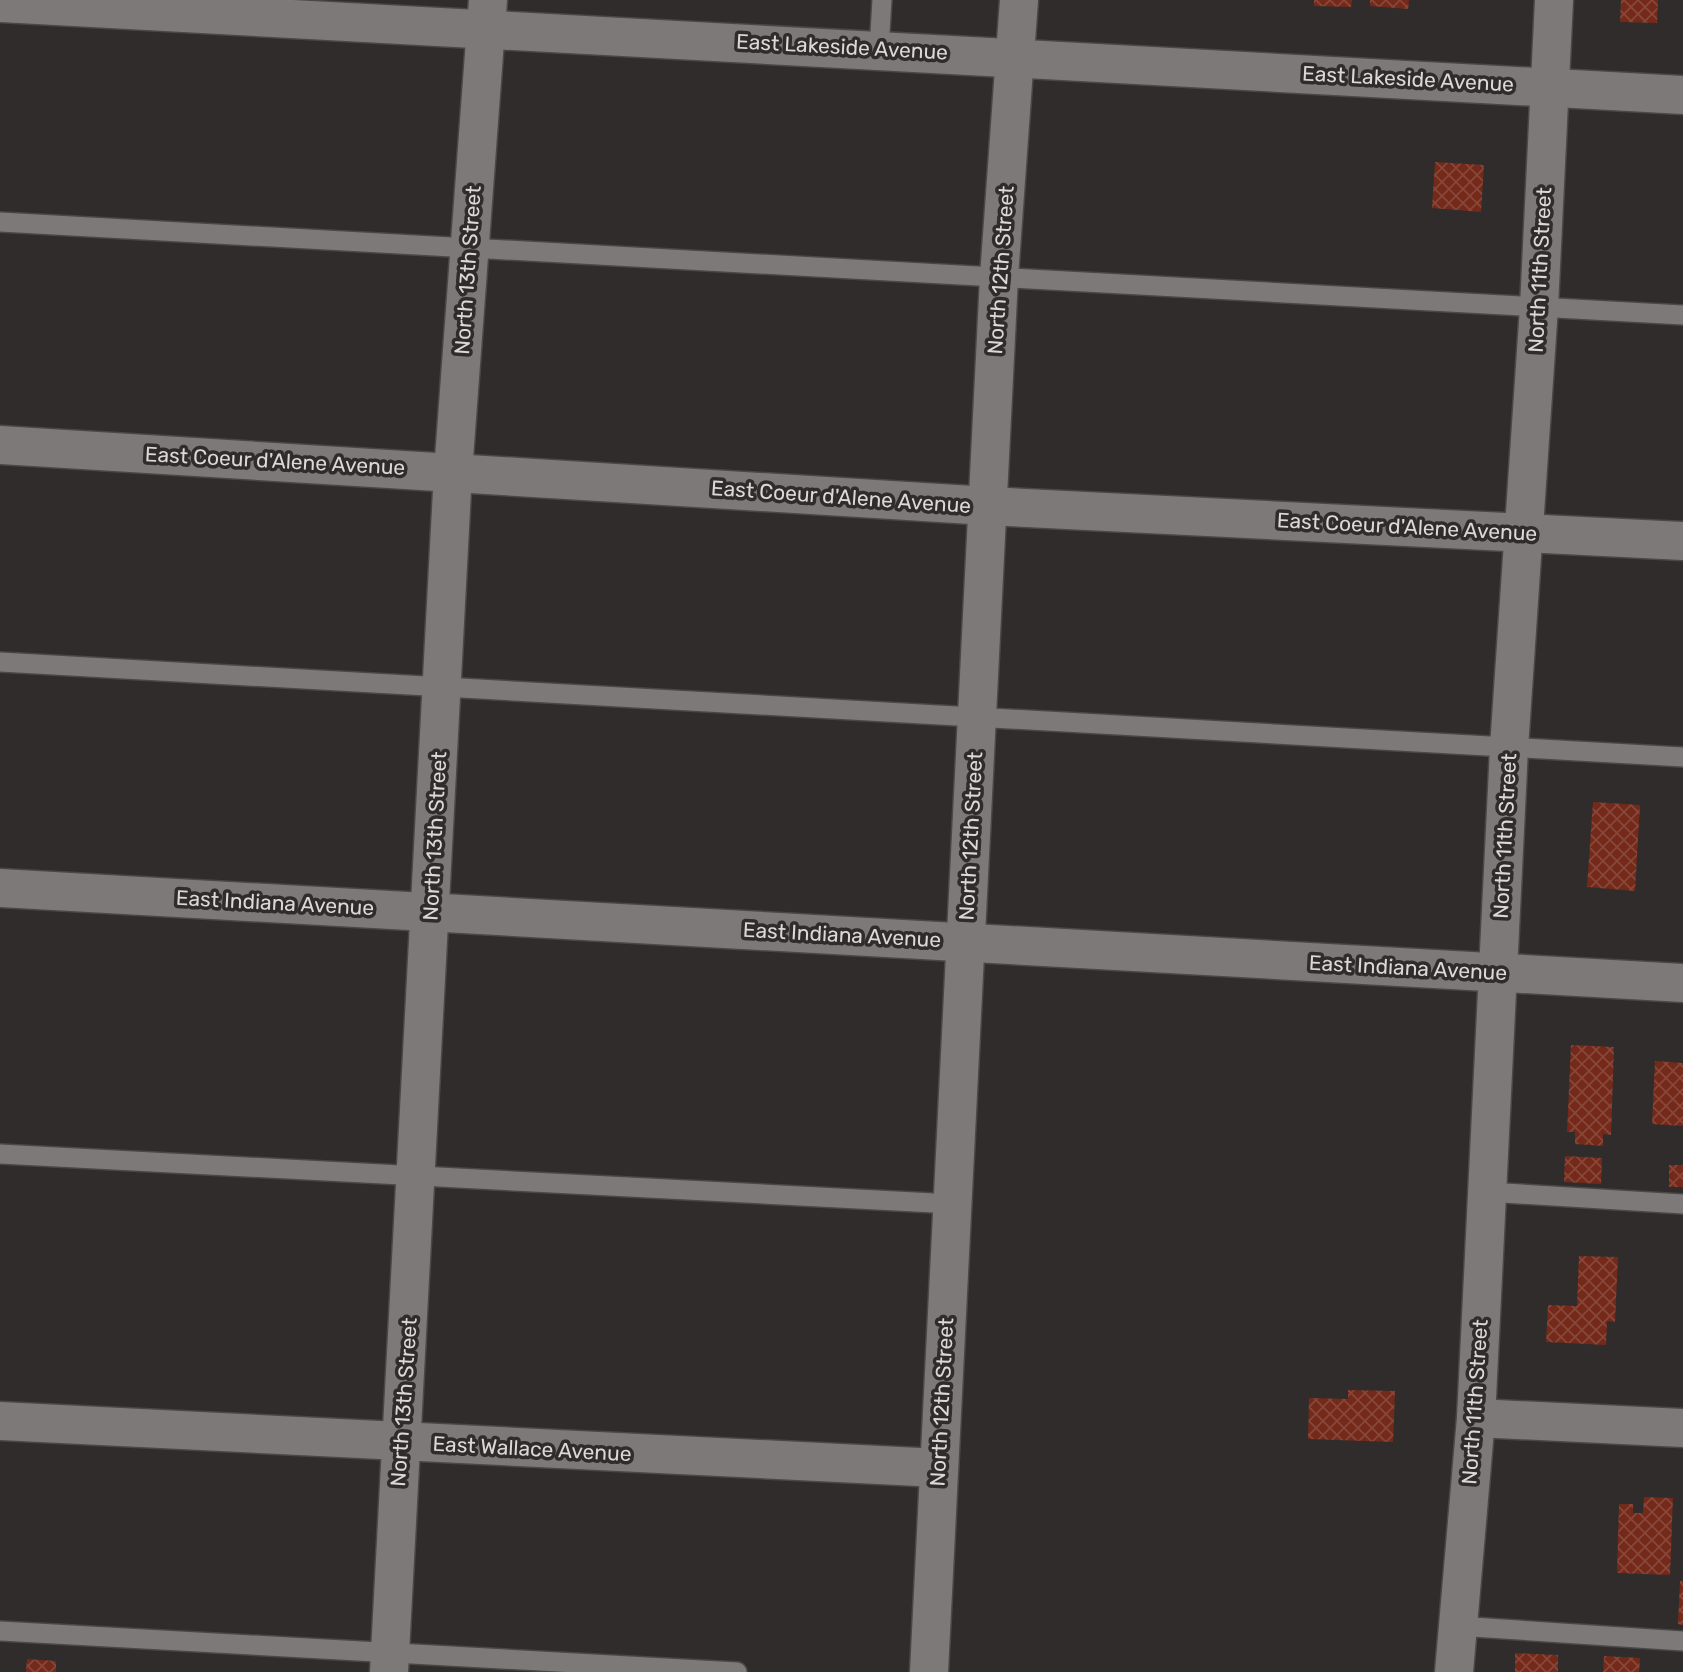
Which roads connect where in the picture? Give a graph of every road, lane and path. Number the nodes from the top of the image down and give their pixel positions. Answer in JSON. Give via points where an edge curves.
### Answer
{"nodes":[{"id":1,"x":882,"y":0,"type":"edge"},
{"id":2,"x":1019,"y":0,"type":"edge"},
{"id":3,"x":1554,"y":0,"type":"edge"},
{"id":4,"x":0,"y":3,"type":"edge"},
{"id":5,"x":487,"y":14,"type":"edge"},
{"id":6,"x":879,"y":50,"type":"junction"},
{"id":7,"x":1016,"y":57,"type":"junction"},
{"id":8,"x":1550,"y":88,"type":"junction"},
{"id":9,"x":1683,"y":95,"type":"edge"},
{"id":10,"x":0,"y":222,"type":"edge"},
{"id":11,"x":469,"y":245,"type":"junction"},
{"id":12,"x":999,"y":277,"type":"junction"},
{"id":13,"x":1539,"y":307,"type":"junction"},
{"id":14,"x":1683,"y":315,"type":"edge"},
{"id":15,"x":0,"y":444,"type":"edge"},
{"id":16,"x":453,"y":472,"type":"junction"},
{"id":17,"x":988,"y":506,"type":"junction"},
{"id":18,"x":1522,"y":532,"type":"junction"},
{"id":19,"x":1683,"y":541,"type":"edge"},
{"id":20,"x":0,"y":662,"type":"edge"},
{"id":21,"x":442,"y":686,"type":"junction"},
{"id":22,"x":977,"y":715,"type":"junction"},
{"id":23,"x":1510,"y":748,"type":"junction"},
{"id":24,"x":1683,"y":757,"type":"edge"},
{"id":25,"x":0,"y":888,"type":"edge"},
{"id":26,"x":432,"y":911,"type":"junction"},
{"id":27,"x":965,"y":943,"type":"junction"},
{"id":28,"x":1497,"y":973,"type":"junction"},
{"id":29,"x":1683,"y":983,"type":"edge"},
{"id":30,"x":0,"y":1154,"type":"edge"},
{"id":31,"x":417,"y":1176,"type":"junction"},
{"id":32,"x":1487,"y":1192,"type":"junction"},
{"id":33,"x":953,"y":1204,"type":"junction"},
{"id":34,"x":1683,"y":1204,"type":"edge"},
{"id":35,"x":1476,"y":1418,"type":"junction"},
{"id":36,"x":0,"y":1421,"type":"edge"},
{"id":37,"x":1683,"y":1428,"type":"edge"},
{"id":38,"x":400,"y":1443,"type":"junction"},
{"id":39,"x":939,"y":1468,"type":"junction"},
{"id":40,"x":1457,"y":1626,"type":"junction"},
{"id":41,"x":0,"y":1631,"type":"edge"},
{"id":42,"x":1683,"y":1641,"type":"edge"},
{"id":43,"x":390,"y":1662,"type":"edge"},
{"id":44,"x":737,"y":1672,"type":"edge"},
{"id":45,"x":929,"y":1672,"type":"edge"},
{"id":46,"x":1454,"y":1672,"type":"edge"}],
"edges":[{"from":1,"to":6,"type":"lane"},
{"from":2,"to":7,"type":"street","name":"North 12th Street"},
{"from":3,"to":8,"type":"street","name":"North 11th Street"},
{"from":4,"to":5,"type":"street","name":"East Lakeside Avenue"},
{"from":5,"to":6,"type":"street","name":"East Lakeside Avenue"},
{"from":5,"to":11,"type":"street","name":"North 13th Street"},
{"from":6,"to":7,"type":"street","name":"East Lakeside Avenue"},
{"from":7,"to":8,"type":"street","name":"East Lakeside Avenue"},
{"from":7,"to":12,"type":"street","name":"North 12th Street"},
{"from":8,"to":9,"type":"street","name":"East Lakeside Avenue"},
{"from":8,"to":13,"type":"street","name":"North 11th Street"},
{"from":10,"to":11,"type":"lane"},
{"from":11,"to":12,"type":"lane"},
{"from":11,"to":16,"type":"street","name":"North 13th Street"},
{"from":12,"to":13,"type":"lane"},
{"from":12,"to":17,"type":"street","name":"North 12th Street"},
{"from":13,"to":14,"type":"lane"},
{"from":13,"to":18,"type":"street","name":"North 11th Street"},
{"from":15,"to":16,"type":"street","name":"East Coeur d'Alene Avenue"},
{"from":16,"to":17,"type":"street","name":"East Coeur d'Alene Avenue"},
{"from":16,"to":21,"type":"street","name":"North 13th Street"},
{"from":17,"to":18,"type":"street","name":"East Coeur d'Alene Avenue"},
{"from":17,"to":22,"type":"street","name":"North 12th Street"},
{"from":18,"to":19,"type":"street","name":"East Coeur d'Alene Avenue"},
{"from":18,"to":23,"type":"street","name":"North 11th Street"},
{"from":20,"to":21,"type":"lane"},
{"from":21,"to":22,"type":"lane"},
{"from":21,"to":26,"type":"street","name":"North 13th Street"},
{"from":22,"to":23,"type":"lane"},
{"from":22,"to":27,"type":"street","name":"North 12th Street"},
{"from":23,"to":24,"type":"lane"},
{"from":23,"to":28,"type":"street","name":"North 11th Street"},
{"from":25,"to":26,"type":"street","name":"East Indiana Avenue"},
{"from":26,"to":27,"type":"street","name":"East Indiana Avenue"},
{"from":26,"to":31,"type":"street","name":"North 13th Street"},
{"from":27,"to":28,"type":"street","name":"East Indiana Avenue"},
{"from":27,"to":33,"type":"street","name":"North 12th Street"},
{"from":28,"to":29,"type":"street","name":"East Indiana Avenue"},
{"from":28,"to":32,"type":"street","name":"North 11th Street"},
{"from":30,"to":31,"type":"lane"},
{"from":31,"to":33,"type":"lane"},
{"from":31,"to":38,"type":"street","name":"North 13th Street"},
{"from":32,"to":34,"type":"lane"},
{"from":32,"to":35,"type":"street","name":"North 11th Street"},
{"from":33,"to":39,"type":"street","name":"North 12th Street"},
{"from":35,"to":37,"type":"street"},
{"from":35,"to":40,"type":"street","name":"North 11th Street"},
{"from":36,"to":38,"type":"street","name":"East Wallace Avenue"},
{"from":38,"to":39,"type":"street","name":"East Wallace Avenue"},
{"from":38,"to":43,"type":"street","name":"North 13th Street"},
{"from":39,"to":45,"type":"street","name":"North 12th Street"},
{"from":40,"to":42,"type":"lane"},
{"from":40,"to":46,"type":"street","name":"North 11th Street"},
{"from":41,"to":43,"type":"lane"},
{"from":43,"to":44,"type":"lane"}]}
